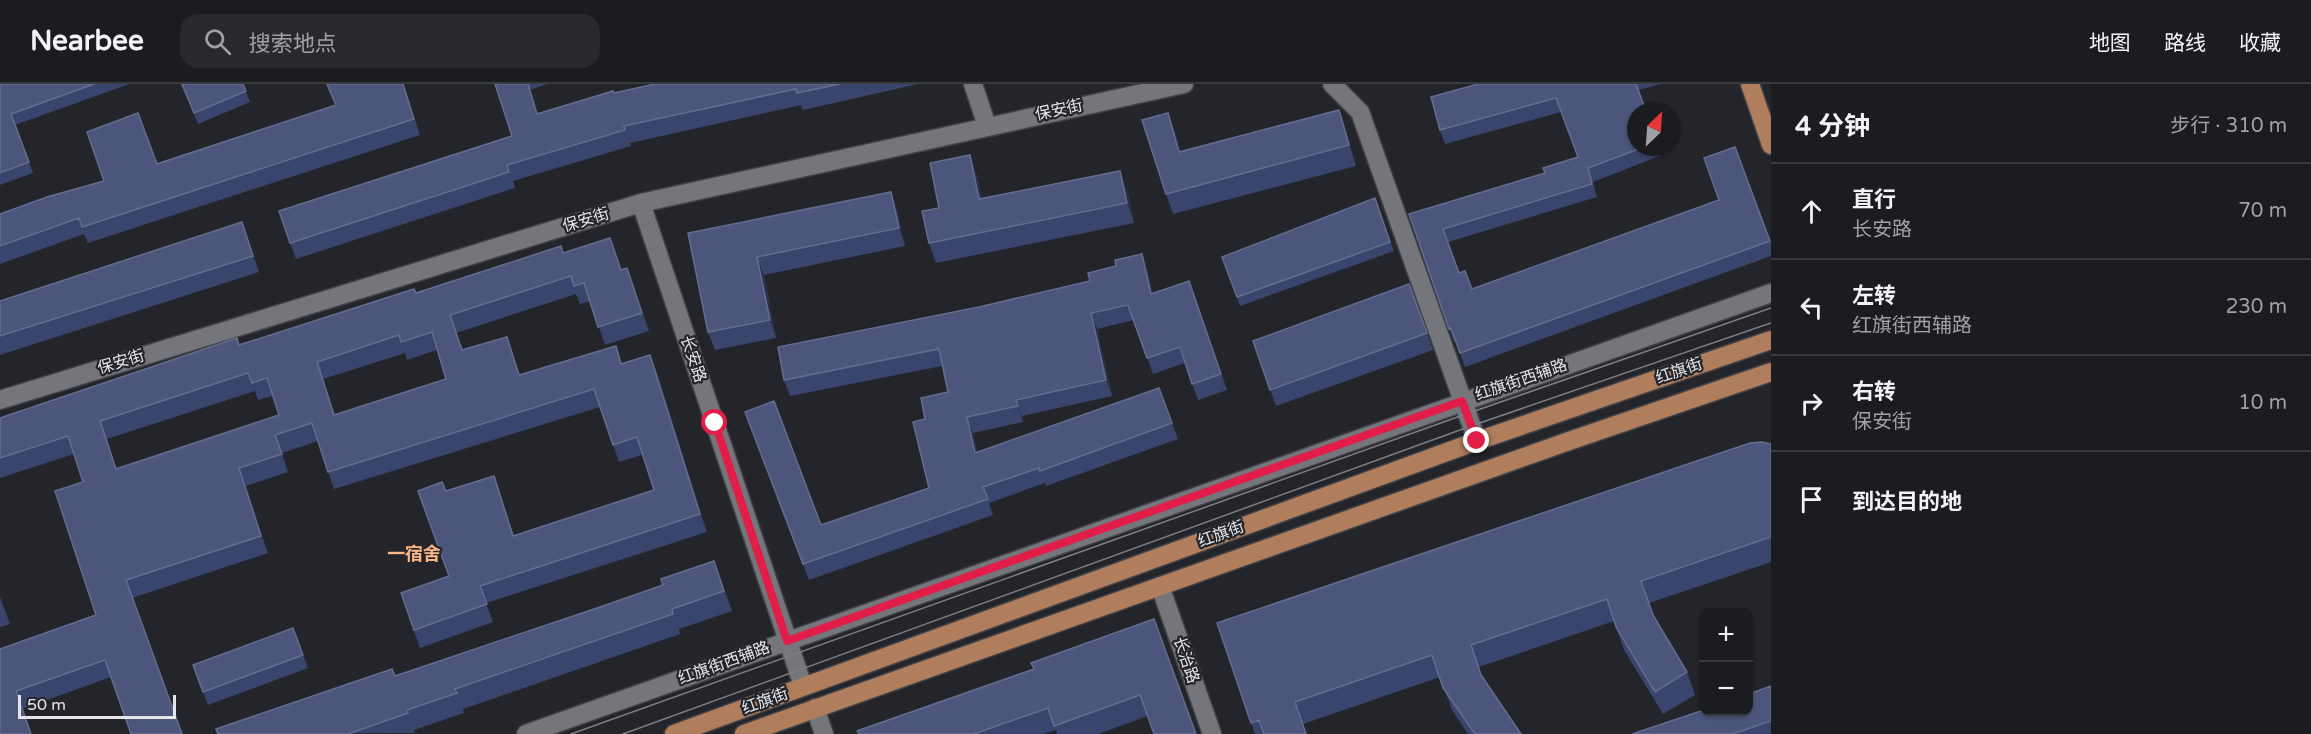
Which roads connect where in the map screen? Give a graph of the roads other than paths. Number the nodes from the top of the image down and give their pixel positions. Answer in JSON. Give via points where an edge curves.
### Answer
{"nodes":[{"id":1,"x":973,"y":84,"type":"edge"},
{"id":2,"x":1184,"y":84,"type":"edge"},
{"id":3,"x":1332,"y":84,"type":"edge"},
{"id":4,"x":1750,"y":84,"type":"edge"},
{"id":5,"x":987,"y":126,"type":"junction"},
{"id":6,"x":1771,"y":145,"type":"edge"},
{"id":7,"x":642,"y":202,"type":"junction"},
{"id":8,"x":1771,"y":293,"type":"edge"},
{"id":9,"x":1771,"y":340,"type":"edge"},
{"id":10,"x":1771,"y":372,"type":"edge"},
{"id":11,"x":0,"y":400,"type":"edge"},
{"id":12,"x":1462,"y":401,"type":"junction"},
{"id":13,"x":1477,"y":441,"type":"junction"},
{"id":14,"x":1160,"y":586,"type":"junction"},
{"id":15,"x":787,"y":641,"type":"junction"},
{"id":16,"x":803,"y":686,"type":"junction"},
{"id":17,"x":815,"y":708,"type":"junction"},
{"id":18,"x":526,"y":734,"type":"edge"},
{"id":19,"x":674,"y":734,"type":"edge"},
{"id":20,"x":744,"y":734,"type":"edge"},
{"id":21,"x":824,"y":734,"type":"edge"},
{"id":22,"x":1212,"y":734,"type":"edge"}],
"edges":[{"from":1,"to":5,"type":"street"},
{"from":2,"to":5,"type":"street","name":"保安街"},
{"from":3,"to":12,"type":"street","via":[[1360,112]]},
{"from":4,"to":6,"type":"main road"},
{"from":5,"to":7,"type":"street","name":"保安街"},
{"from":7,"to":11,"type":"street","name":"保安街"},
{"from":7,"to":15,"type":"street","name":"长安路"},
{"from":8,"to":12,"type":"street","name":"红旗街西辅路"},
{"from":9,"to":13,"type":"main road","name":"红旗街"},
{"from":10,"to":14,"type":"main road","name":"红旗街"},
{"from":12,"to":13,"type":"street"},
{"from":12,"to":15,"type":"street","name":"红旗街西辅路"},
{"from":13,"to":16,"type":"main road","name":"红旗街"},
{"from":14,"to":17,"type":"main road","name":"红旗街"},
{"from":14,"to":22,"type":"street","name":"长治路"},
{"from":15,"to":16,"type":"street","name":"长安路"},
{"from":15,"to":18,"type":"street","name":"红旗街西辅路"},
{"from":16,"to":19,"type":"main road","name":"红旗街"},
{"from":17,"to":20,"type":"main road","name":"红旗街"},
{"from":17,"to":21,"type":"street"}]}
